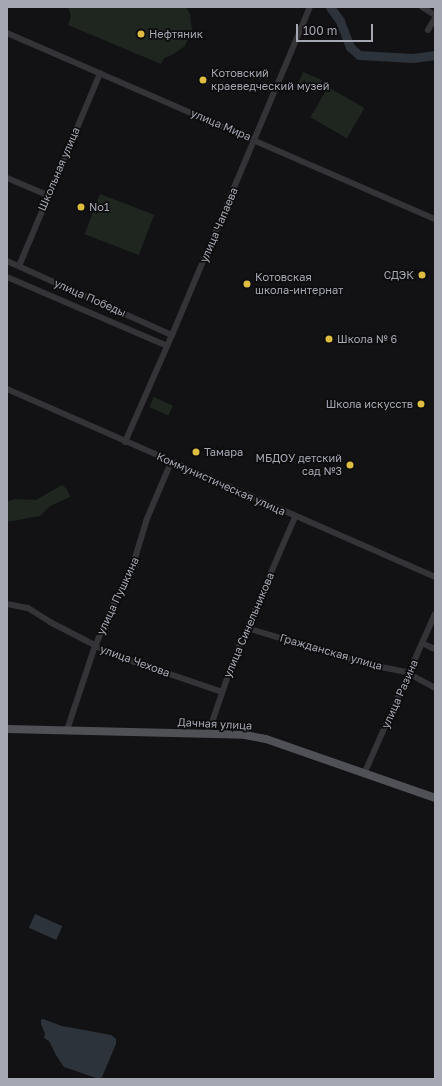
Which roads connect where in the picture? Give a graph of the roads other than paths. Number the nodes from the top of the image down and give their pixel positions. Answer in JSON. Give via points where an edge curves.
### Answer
{"nodes":[{"id":1,"x":422,"y":7,"type":"edge"},
{"id":2,"x":309,"y":10,"type":"edge"},
{"id":3,"x":435,"y":15,"type":"edge"},
{"id":4,"x":435,"y":18,"type":"edge"},
{"id":5,"x":428,"y":30,"type":"dead end"},
{"id":6,"x":7,"y":33,"type":"edge"},
{"id":7,"x":100,"y":73,"type":"junction"},
{"id":8,"x":255,"y":140,"type":"junction"},
{"id":9,"x":7,"y":178,"type":"edge"},
{"id":10,"x":47,"y":195,"type":"junction"},
{"id":11,"x":435,"y":219,"type":"edge"},
{"id":12,"x":7,"y":261,"type":"edge"},
{"id":13,"x":19,"y":266,"type":"junction"},
{"id":14,"x":7,"y":277,"type":"edge"},
{"id":15,"x":172,"y":335,"type":"junction"},
{"id":16,"x":167,"y":346,"type":"junction"},
{"id":17,"x":7,"y":389,"type":"edge"},
{"id":18,"x":125,"y":442,"type":"junction"},
{"id":19,"x":171,"y":462,"type":"junction"},
{"id":20,"x":295,"y":517,"type":"junction"},
{"id":21,"x":435,"y":577,"type":"edge"},
{"id":22,"x":7,"y":604,"type":"edge"},
{"id":23,"x":435,"y":614,"type":"edge"},
{"id":24,"x":247,"y":628,"type":"junction"},
{"id":25,"x":422,"y":644,"type":"junction"},
{"id":26,"x":94,"y":646,"type":"junction"},
{"id":27,"x":435,"y":649,"type":"edge"},
{"id":28,"x":409,"y":674,"type":"junction"},
{"id":29,"x":435,"y":688,"type":"edge"},
{"id":30,"x":222,"y":692,"type":"junction"},
{"id":31,"x":7,"y":729,"type":"edge"},
{"id":32,"x":67,"y":730,"type":"junction"},
{"id":33,"x":208,"y":734,"type":"junction"},
{"id":34,"x":364,"y":774,"type":"junction"},
{"id":35,"x":435,"y":798,"type":"edge"}],
"edges":[{"from":1,"to":3,"type":"street"},
{"from":2,"to":8,"type":"street","name":"улица Чапаева"},
{"from":4,"to":5,"type":"street"},
{"from":6,"to":7,"type":"street","name":"улица Мира"},
{"from":7,"to":8,"type":"street","name":"улица Мира"},
{"from":7,"to":10,"type":"street","name":"Школьная улица"},
{"from":8,"to":11,"type":"street","name":"улица Мира"},
{"from":8,"to":15,"type":"street","name":"улица Чапаева"},
{"from":9,"to":10,"type":"street"},
{"from":10,"to":13,"type":"street","name":"Школьная улица"},
{"from":12,"to":13,"type":"street","name":"улица Победы"},
{"from":13,"to":15,"type":"street","name":"улица Победы"},
{"from":14,"to":16,"type":"street","name":"улица Победы"},
{"from":15,"to":16,"type":"street","name":"улица Чапаева"},
{"from":16,"to":18,"type":"street","name":"улица Чапаева"},
{"from":17,"to":18,"type":"street","name":"Коммунистическая улица"},
{"from":18,"to":19,"type":"street","name":"Коммунистическая улица"},
{"from":19,"to":20,"type":"street","name":"Коммунистическая улица"},
{"from":19,"to":26,"type":"street","name":"улица Пушкина","via":[[146,521],[135,558]]},
{"from":20,"to":21,"type":"street","name":"Коммунистическая улица"},
{"from":20,"to":24,"type":"street","name":"улица Синельникова"},
{"from":22,"to":26,"type":"street","name":"улица Чехова","via":[[28,608]]},
{"from":23,"to":25,"type":"street","name":"улица Разина"},
{"from":24,"to":28,"type":"street","name":"Гражданская улица","via":[[366,664]]},
{"from":24,"to":30,"type":"street","name":"улица Синельникова"},
{"from":25,"to":27,"type":"street"},
{"from":25,"to":28,"type":"street","name":"улица Разина"},
{"from":26,"to":30,"type":"street","name":"улица Чехова"},
{"from":26,"to":32,"type":"street","name":"улица Пушкина"},
{"from":28,"to":29,"type":"street","name":"Гражданская улица"},
{"from":28,"to":34,"type":"street","name":"улица Разина"},
{"from":30,"to":33,"type":"street","name":"улица Синельникова"},
{"from":31,"to":32,"type":"main road","name":"Дачная улица"},
{"from":32,"to":33,"type":"main road","name":"Дачная улица"},
{"from":33,"to":34,"type":"main road","name":"Дачная улица","via":[[245,735],[266,739]]},
{"from":34,"to":35,"type":"main road","name":"Дачная улица"}]}
